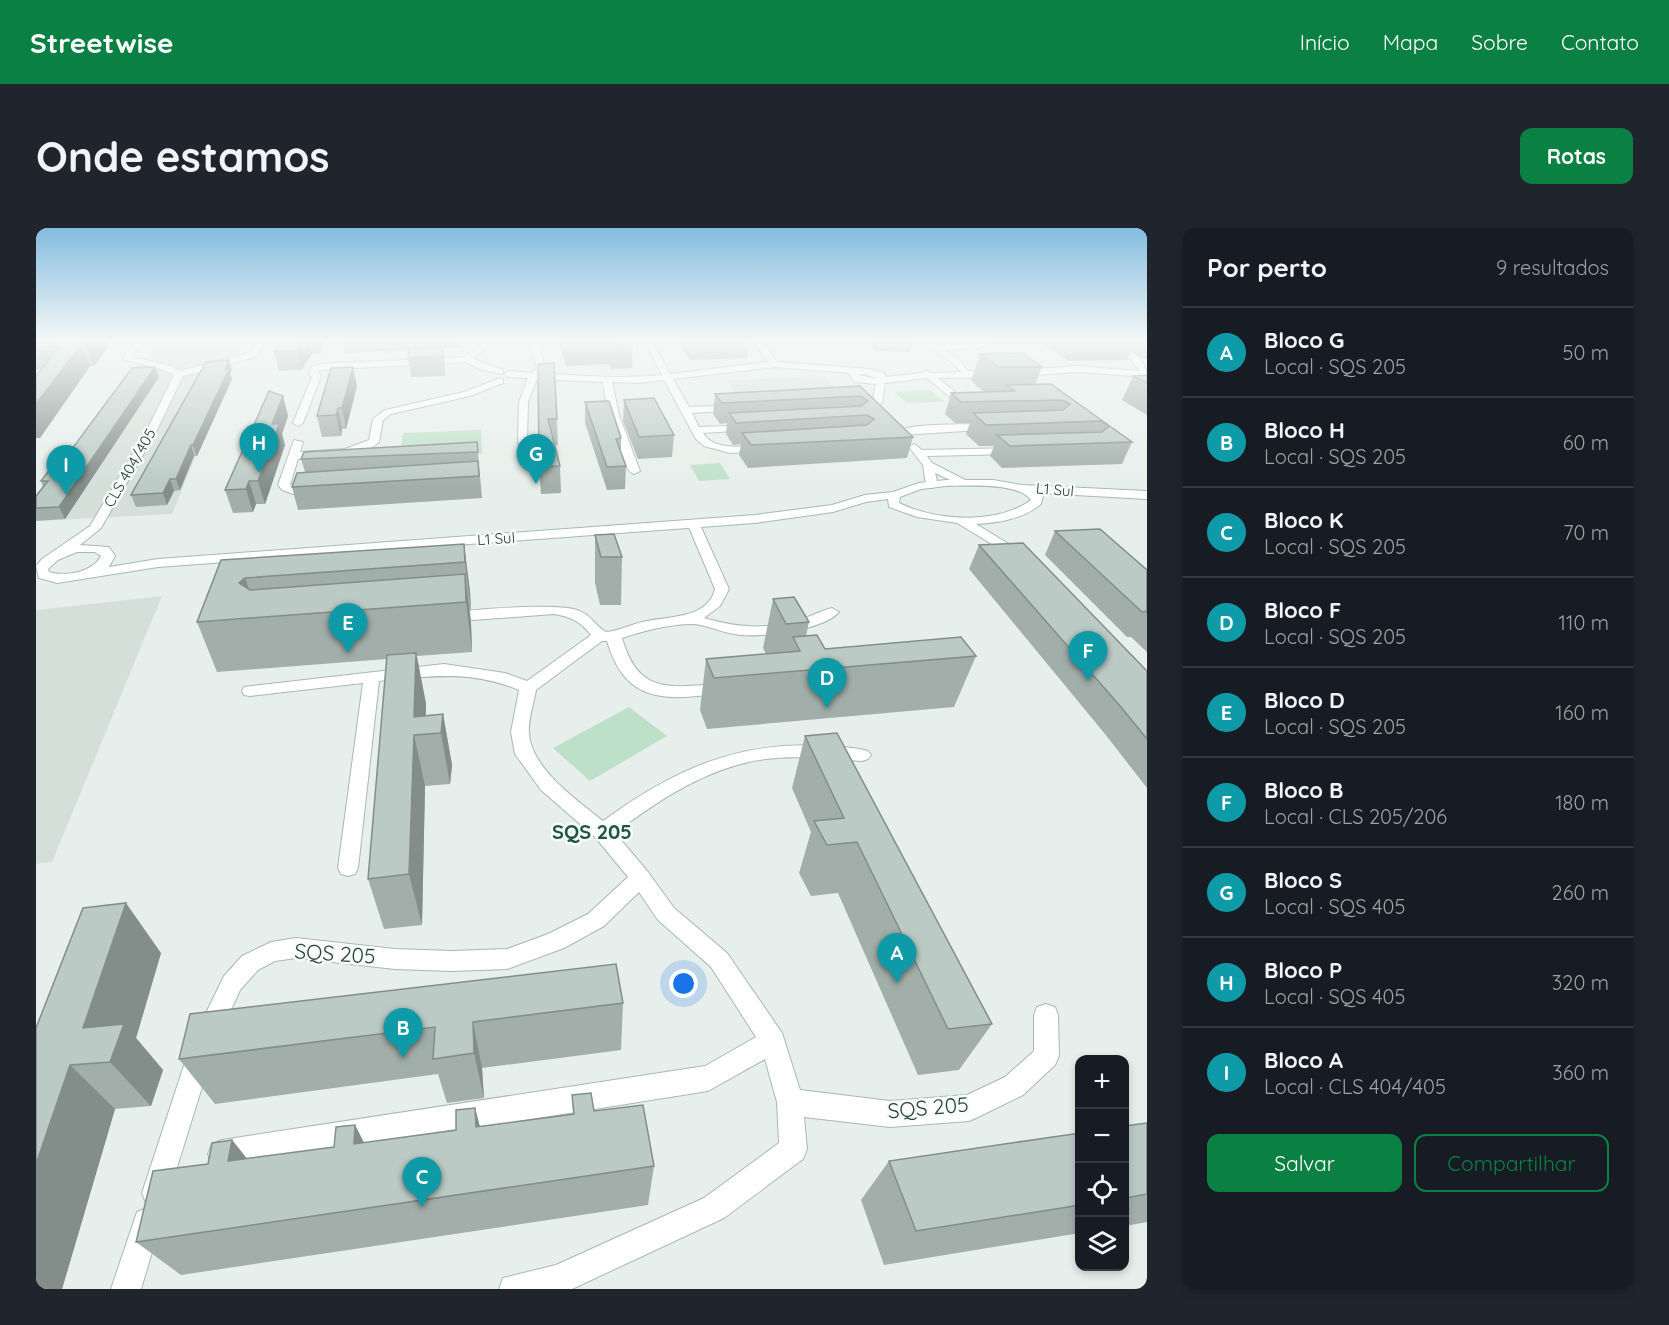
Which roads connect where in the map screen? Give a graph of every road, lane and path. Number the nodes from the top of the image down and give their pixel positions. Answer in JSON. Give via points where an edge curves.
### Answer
{"nodes":[{"id":1,"x":172,"y":389,"type":"edge"},
{"id":2,"x":312,"y":389,"type":"edge"},
{"id":3,"x":463,"y":389,"type":"edge"},
{"id":4,"x":475,"y":389,"type":"edge"},
{"id":5,"x":528,"y":389,"type":"edge"},
{"id":6,"x":608,"y":389,"type":"edge"},
{"id":7,"x":675,"y":389,"type":"edge"},
{"id":8,"x":862,"y":389,"type":"edge"},
{"id":9,"x":880,"y":389,"type":"edge"},
{"id":10,"x":945,"y":389,"type":"edge"},
{"id":11,"x":448,"y":399,"type":"junction"},
{"id":12,"x":987,"y":402,"type":"edge"},
{"id":13,"x":743,"y":407,"type":"edge"},
{"id":14,"x":686,"y":410,"type":"junction"},
{"id":15,"x":298,"y":423,"type":"dead end"},
{"id":16,"x":765,"y":426,"type":"edge"},
{"id":17,"x":1007,"y":427,"type":"edge"},
{"id":18,"x":923,"y":429,"type":"junction"},
{"id":19,"x":697,"y":430,"type":"junction"},
{"id":20,"x":522,"y":441,"type":"dead end"},
{"id":21,"x":298,"y":442,"type":"dead end"},
{"id":22,"x":942,"y":445,"type":"junction"},
{"id":23,"x":774,"y":447,"type":"edge"},
{"id":24,"x":1024,"y":450,"type":"edge"},
{"id":25,"x":919,"y":453,"type":"junction"},
{"id":26,"x":294,"y":456,"type":"junction"},
{"id":27,"x":927,"y":464,"type":"junction"},
{"id":28,"x":634,"y":471,"type":"dead end"},
{"id":29,"x":963,"y":482,"type":"junction"},
{"id":30,"x":932,"y":485,"type":"junction"},
{"id":31,"x":1014,"y":487,"type":"junction"},
{"id":32,"x":329,"y":488,"type":"edge"},
{"id":33,"x":1095,"y":494,"type":"junction"},
{"id":34,"x":895,"y":495,"type":"junction"},
{"id":35,"x":1147,"y":495,"type":"edge"},
{"id":36,"x":1038,"y":501,"type":"junction"},
{"id":37,"x":833,"y":508,"type":"junction"},
{"id":38,"x":916,"y":512,"type":"junction"},
{"id":39,"x":1001,"y":517,"type":"junction"},
{"id":40,"x":956,"y":519,"type":"junction"},
{"id":41,"x":694,"y":525,"type":"junction"},
{"id":42,"x":95,"y":528,"type":"junction"},
{"id":43,"x":59,"y":553,"type":"junction"},
{"id":44,"x":106,"y":553,"type":"junction"},
{"id":45,"x":158,"y":563,"type":"junction"},
{"id":46,"x":91,"y":572,"type":"junction"},
{"id":47,"x":832,"y":612,"type":"dead end"},
{"id":48,"x":690,"y":619,"type":"junction"},
{"id":49,"x":428,"y":620,"type":"edge"},
{"id":50,"x":606,"y":637,"type":"junction"},
{"id":51,"x":372,"y":676,"type":"junction"},
{"id":52,"x":736,"y":687,"type":"edge"},
{"id":53,"x":528,"y":688,"type":"junction"},
{"id":54,"x":250,"y":691,"type":"dead end"},
{"id":55,"x":862,"y":755,"type":"dead end"},
{"id":56,"x":602,"y":832,"type":"junction"},
{"id":57,"x":348,"y":868,"type":"dead end"},
{"id":58,"x":641,"y":878,"type":"junction"},
{"id":59,"x":1046,"y":1016,"type":"dead end"},
{"id":60,"x":773,"y":1041,"type":"junction"},
{"id":61,"x":790,"y":1102,"type":"junction"},
{"id":62,"x":222,"y":1154,"type":"edge"},
{"id":63,"x":126,"y":1289,"type":"edge"},
{"id":64,"x":514,"y":1289,"type":"edge"}],
"edges":[{"from":1,"to":42,"type":"street","name":"CLS 404/405","via":[[152,432]]},
{"from":2,"to":15,"type":"street"},
{"from":3,"to":11,"type":"street"},
{"from":4,"to":11,"type":"street"},
{"from":5,"to":20,"type":"street","via":[[522,404]]},
{"from":6,"to":28,"type":"street"},
{"from":7,"to":14,"type":"street"},
{"from":8,"to":9,"type":"street","via":[[880,407]]},
{"from":10,"to":12,"type":"street","via":[[958,399]]},
{"from":11,"to":26,"type":"street","via":[[382,415],[376,424],[377,438],[361,449]]},
{"from":13,"to":14,"type":"street"},
{"from":14,"to":19,"type":"street"},
{"from":16,"to":19,"type":"street"},
{"from":17,"to":18,"type":"street"},
{"from":18,"to":22,"type":"street"},
{"from":18,"to":25,"type":"street","via":[[899,427]]},
{"from":19,"to":23,"type":"street","via":[[708,446]]},
{"from":21,"to":26,"type":"street"},
{"from":22,"to":24,"type":"street"},
{"from":22,"to":25,"type":"street"},
{"from":22,"to":27,"type":"street","via":[[938,459]]},
{"from":25,"to":27,"type":"street"},
{"from":26,"to":32,"type":"street","via":[[286,488]]},
{"from":27,"to":29,"type":"street"},
{"from":27,"to":30,"type":"street"},
{"from":29,"to":30,"type":"street","name":"L1 Sul"},
{"from":29,"to":31,"type":"street","name":"L1 Sul"},
{"from":30,"to":34,"type":"street","name":"L1 Sul"},
{"from":31,"to":33,"type":"street","name":"L1 Sul"},
{"from":31,"to":36,"type":"street","via":[[1029,491]]},
{"from":33,"to":35,"type":"street","name":"L1 Sul"},
{"from":33,"to":36,"type":"street","name":"L1 Sul"},
{"from":34,"to":37,"type":"street","name":"L1 Sul"},
{"from":34,"to":38,"type":"street","via":[[892,504]]},
{"from":36,"to":39,"type":"street","name":"L1 Sul"},
{"from":37,"to":38,"type":"street","name":"L1 Sul"},
{"from":37,"to":41,"type":"street","name":"L1 Sul"},
{"from":38,"to":40,"type":"street"},
{"from":39,"to":40,"type":"street","name":"L1 Sul"},
{"from":39,"to":40,"type":"street","via":[[1005,531],[1024,560],[982,531]]},
{"from":41,"to":45,"type":"street","name":"L1 Sul"},
{"from":41,"to":48,"type":"street","via":[[722,592],[718,600]]},
{"from":42,"to":43,"type":"street","name":"CLS 404/405"},
{"from":42,"to":44,"type":"street","name":"CLS 404/405"},
{"from":43,"to":44,"type":"street","name":"L1 Sul","via":[[92,547]]},
{"from":43,"to":46,"type":"street","name":"CLS 404/405","via":[[40,569],[45,576],[74,578]]},
{"from":44,"to":45,"type":"street","name":"L1 Sul"},
{"from":44,"to":46,"type":"street","via":[[104,564]]},
{"from":45,"to":46,"type":"street","name":"L1 Sul"},
{"from":47,"to":48,"type":"street","via":[[794,627],[741,631]]},
{"from":48,"to":50,"type":"street","via":[[645,625]]},
{"from":49,"to":50,"type":"street","via":[[554,610],[587,620]]},
{"from":50,"to":52,"type":"street","via":[[630,677],[648,687],[665,692]]},
{"from":50,"to":53,"type":"street"},
{"from":51,"to":53,"type":"street","via":[[444,669],[505,678]]},
{"from":51,"to":54,"type":"street"},
{"from":51,"to":57,"type":"street"},
{"from":53,"to":56,"type":"street","via":[[520,732],[524,754],[548,785]]},
{"from":55,"to":56,"type":"street","via":[[765,753],[723,762],[649,797]]},
{"from":56,"to":58,"type":"street"},
{"from":58,"to":60,"type":"street","via":[[666,914],[719,960]]},
{"from":58,"to":63,"type":"street","name":"SQS 205","via":[[596,920],[556,941],[507,959],[395,959],[296,948],[271,952],[249,963],[232,983],[203,1044]]},
{"from":59,"to":61,"type":"street","name":"SQS 205","via":[[1046,1056],[1014,1086],[969,1108],[890,1114]]},
{"from":60,"to":61,"type":"street"},
{"from":60,"to":62,"type":"street","via":[[708,1078]]},
{"from":61,"to":64,"type":"street","via":[[793,1149],[714,1208],[558,1280]]}]}
